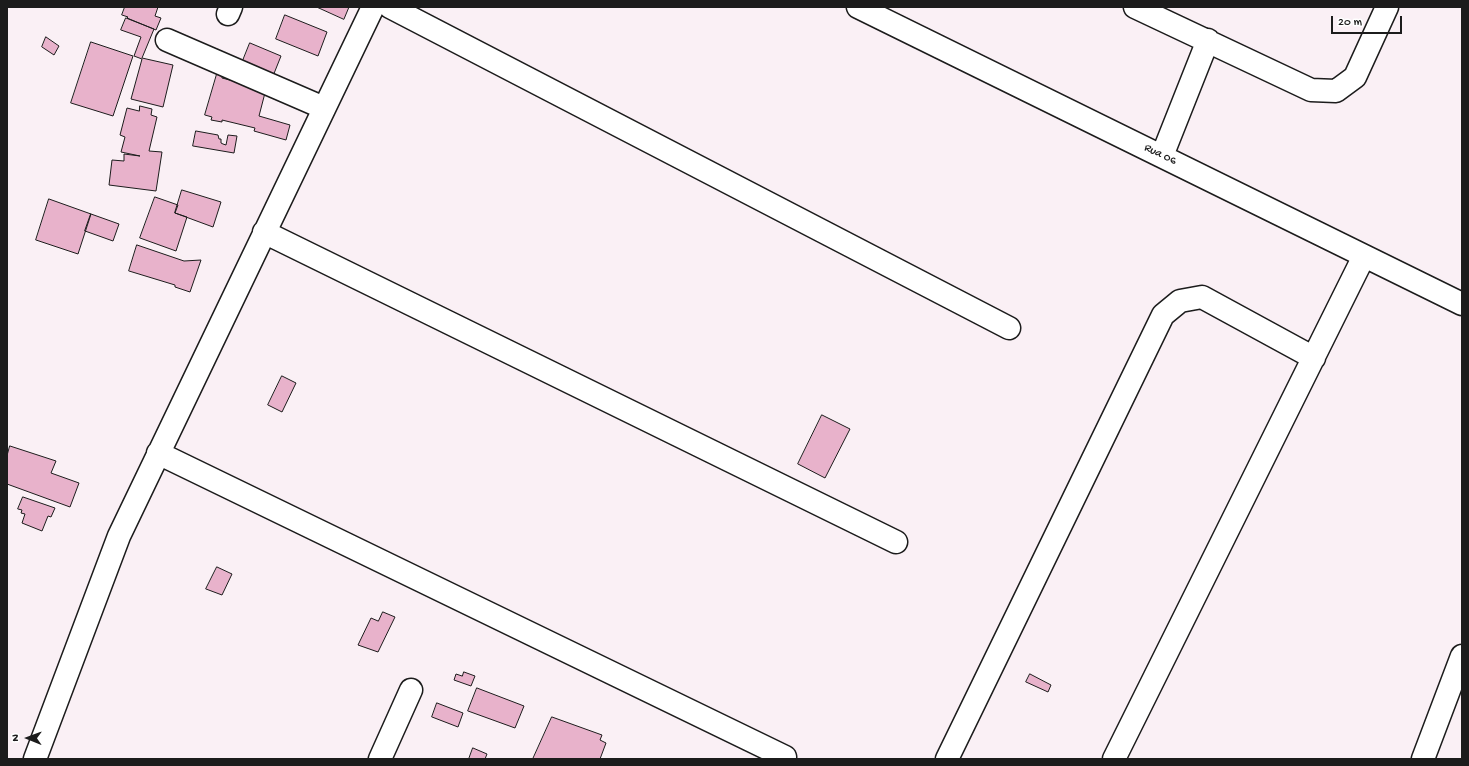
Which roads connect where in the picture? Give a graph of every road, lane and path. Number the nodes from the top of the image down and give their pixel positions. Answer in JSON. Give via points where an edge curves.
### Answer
{"nodes":[{"id":1,"x":373,"y":7,"type":"edge"},
{"id":2,"x":390,"y":7,"type":"edge"},
{"id":3,"x":858,"y":7,"type":"edge"},
{"id":4,"x":1387,"y":7,"type":"edge"},
{"id":5,"x":1141,"y":8,"type":"edge"},
{"id":6,"x":167,"y":40,"type":"dead end"},
{"id":7,"x":1208,"y":40,"type":"junction"},
{"id":8,"x":324,"y":108,"type":"junction"},
{"id":9,"x":1162,"y":156,"type":"junction"},
{"id":10,"x":264,"y":232,"type":"junction"},
{"id":11,"x":1364,"y":256,"type":"junction"},
{"id":12,"x":1462,"y":304,"type":"edge"},
{"id":13,"x":1009,"y":328,"type":"dead end"},
{"id":14,"x":1314,"y":358,"type":"junction"},
{"id":15,"x":158,"y":453,"type":"junction"},
{"id":16,"x":896,"y":542,"type":"dead end"},
{"id":17,"x":1462,"y":656,"type":"edge"},
{"id":18,"x":411,"y":690,"type":"dead end"},
{"id":19,"x":785,"y":757,"type":"dead end"},
{"id":20,"x":34,"y":759,"type":"edge"},
{"id":21,"x":380,"y":759,"type":"edge"},
{"id":22,"x":947,"y":759,"type":"edge"},
{"id":23,"x":1114,"y":759,"type":"edge"},
{"id":24,"x":1423,"y":759,"type":"edge"}],
"edges":[{"from":1,"to":8,"type":"street"},
{"from":2,"to":13,"type":"street"},
{"from":3,"to":9,"type":"street","name":"Rua 06"},
{"from":4,"to":7,"type":"street","via":[[1355,77],[1336,91],[1311,90]]},
{"from":5,"to":7,"type":"street"},
{"from":6,"to":8,"type":"street"},
{"from":7,"to":9,"type":"street"},
{"from":8,"to":10,"type":"street"},
{"from":9,"to":11,"type":"street","name":"Rua 06"},
{"from":10,"to":15,"type":"street"},
{"from":10,"to":16,"type":"street"},
{"from":11,"to":12,"type":"street","name":"Rua 06"},
{"from":11,"to":14,"type":"street"},
{"from":14,"to":22,"type":"street","via":[[1202,297],[1180,301],[1163,315]]},
{"from":14,"to":23,"type":"street"},
{"from":15,"to":19,"type":"street"},
{"from":15,"to":20,"type":"street","via":[[119,536]]},
{"from":17,"to":24,"type":"street"},
{"from":18,"to":21,"type":"street"}]}
